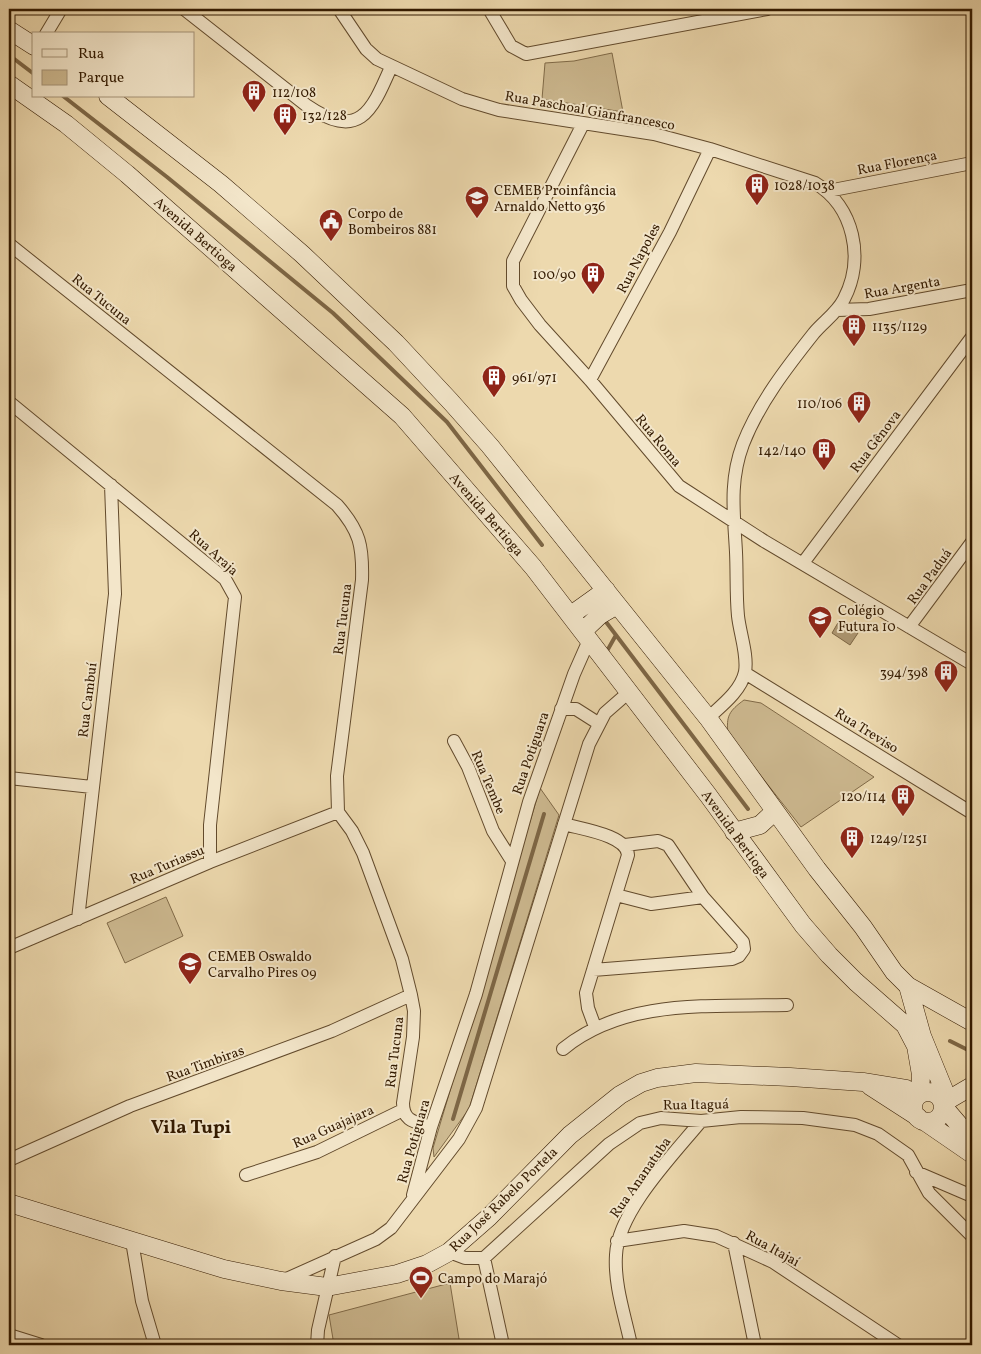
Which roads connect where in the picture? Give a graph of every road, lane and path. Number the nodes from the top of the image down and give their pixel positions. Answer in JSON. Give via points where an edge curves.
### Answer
{"nodes":[{"id":1,"x":61,"y":9,"type":"edge"},
{"id":2,"x":184,"y":9,"type":"edge"},
{"id":3,"x":339,"y":9,"type":"edge"},
{"id":4,"x":489,"y":9,"type":"edge"},
{"id":5,"x":767,"y":9,"type":"edge"},
{"id":6,"x":9,"y":30,"type":"edge"},
{"id":7,"x":47,"y":32,"type":"edge"},
{"id":8,"x":32,"y":45,"type":"edge"},
{"id":9,"x":391,"y":67,"type":"junction"},
{"id":10,"x":9,"y":84,"type":"edge"},
{"id":11,"x":111,"y":98,"type":"edge"},
{"id":12,"x":583,"y":124,"type":"junction"},
{"id":13,"x":710,"y":149,"type":"junction"},
{"id":14,"x":972,"y":163,"type":"edge"},
{"id":15,"x":828,"y":191,"type":"junction"},
{"id":16,"x":9,"y":244,"type":"edge"},
{"id":17,"x":972,"y":290,"type":"edge"},
{"id":18,"x":837,"y":310,"type":"junction"},
{"id":19,"x":972,"y":337,"type":"edge"},
{"id":20,"x":590,"y":380,"type":"junction"},
{"id":21,"x":9,"y":402,"type":"edge"},
{"id":22,"x":111,"y":485,"type":"junction"},
{"id":23,"x":735,"y":523,"type":"junction"},
{"id":24,"x":972,"y":542,"type":"edge"},
{"id":25,"x":802,"y":563,"type":"junction"},
{"id":26,"x":606,"y":590,"type":"junction"},
{"id":27,"x":617,"y":605,"type":"junction"},
{"id":28,"x":571,"y":615,"type":"junction"},
{"id":29,"x":909,"y":627,"type":"junction"},
{"id":30,"x":586,"y":636,"type":"junction"},
{"id":31,"x":972,"y":664,"type":"edge"},
{"id":32,"x":745,"y":673,"type":"junction"},
{"id":33,"x":629,"y":692,"type":"junction"},
{"id":34,"x":561,"y":709,"type":"junction"},
{"id":35,"x":708,"y":718,"type":"junction"},
{"id":36,"x":598,"y":723,"type":"junction"},
{"id":37,"x":454,"y":741,"type":"dead end"},
{"id":38,"x":9,"y":778,"type":"edge"},
{"id":39,"x":92,"y":787,"type":"junction"},
{"id":40,"x":775,"y":811,"type":"junction"},
{"id":41,"x":338,"y":812,"type":"junction"},
{"id":42,"x":972,"y":813,"type":"edge"},
{"id":43,"x":564,"y":824,"type":"junction"},
{"id":44,"x":734,"y":832,"type":"junction"},
{"id":45,"x":626,"y":845,"type":"junction"},
{"id":46,"x":512,"y":861,"type":"junction"},
{"id":47,"x":210,"y":862,"type":"junction"},
{"id":48,"x":616,"y":894,"type":"junction"},
{"id":49,"x":703,"y":897,"type":"junction"},
{"id":50,"x":78,"y":919,"type":"junction"},
{"id":51,"x":9,"y":948,"type":"edge"},
{"id":52,"x":593,"y":970,"type":"junction"},
{"id":53,"x":908,"y":986,"type":"junction"},
{"id":54,"x":411,"y":995,"type":"junction"},
{"id":55,"x":788,"y":1005,"type":"dead end"},
{"id":56,"x":972,"y":1022,"type":"edge"},
{"id":57,"x":595,"y":1027,"type":"junction"},
{"id":58,"x":563,"y":1049,"type":"dead end"},
{"id":59,"x":863,"y":1082,"type":"junction"},
{"id":60,"x":972,"y":1086,"type":"edge"},
{"id":61,"x":919,"y":1096,"type":"junction"},
{"id":62,"x":942,"y":1103,"type":"junction"},
{"id":63,"x":403,"y":1110,"type":"junction"},
{"id":64,"x":921,"y":1119,"type":"junction"},
{"id":65,"x":701,"y":1121,"type":"junction"},
{"id":66,"x":431,"y":1127,"type":"junction"},
{"id":67,"x":972,"y":1140,"type":"edge"},
{"id":68,"x":972,"y":1154,"type":"edge"},
{"id":69,"x":9,"y":1160,"type":"edge"},
{"id":70,"x":916,"y":1172,"type":"junction"},
{"id":71,"x":246,"y":1175,"type":"dead end"},
{"id":72,"x":972,"y":1196,"type":"edge"},
{"id":73,"x":412,"y":1202,"type":"junction"},
{"id":74,"x":9,"y":1203,"type":"edge"},
{"id":75,"x":972,"y":1236,"type":"edge"},
{"id":76,"x":132,"y":1241,"type":"junction"},
{"id":77,"x":617,"y":1241,"type":"junction"},
{"id":78,"x":734,"y":1243,"type":"junction"},
{"id":79,"x":449,"y":1252,"type":"junction"},
{"id":80,"x":335,"y":1256,"type":"junction"},
{"id":81,"x":484,"y":1258,"type":"junction"},
{"id":82,"x":280,"y":1282,"type":"junction"},
{"id":83,"x":327,"y":1286,"type":"junction"},
{"id":84,"x":15,"y":1339,"type":"edge"},
{"id":85,"x":894,"y":1344,"type":"edge"},
{"id":86,"x":41,"y":1345,"type":"edge"},
{"id":87,"x":155,"y":1345,"type":"edge"},
{"id":88,"x":317,"y":1345,"type":"edge"},
{"id":89,"x":503,"y":1345,"type":"edge"},
{"id":90,"x":631,"y":1345,"type":"edge"},
{"id":91,"x":755,"y":1345,"type":"edge"}],
"edges":[{"from":1,"to":7,"type":"street"},
{"from":2,"to":9,"type":"street","via":[[306,105],[334,120],[353,120],[364,116],[374,106]]},
{"from":3,"to":9,"type":"street","name":"Rua Paschoal Gianfrancesco","via":[[366,49]]},
{"from":4,"to":5,"type":"street","via":[[511,46],[526,54]]},
{"from":6,"to":8,"type":"street"},
{"from":9,"to":12,"type":"street","name":"Rua Paschoal Gianfrancesco","via":[[462,98],[499,110]]},
{"from":10,"to":28,"type":"street","name":"Avenida Bertioga","via":[[66,124],[127,174],[402,416]]},
{"from":11,"to":26,"type":"street","via":[[221,184],[302,254],[396,343],[490,446]]},
{"from":12,"to":13,"type":"street","name":"Rua Paschoal Gianfrancesco","via":[[654,134]]},
{"from":12,"to":20,"type":"street","name":"Rua Roma","via":[[517,250],[511,276],[513,286],[530,313]]},
{"from":13,"to":15,"type":"street","name":"Rua Paschoal Gianfrancesco","via":[[815,183]]},
{"from":13,"to":20,"type":"street","name":"Rua Napoles","via":[[670,232]]},
{"from":14,"to":15,"type":"street","name":"Rua Florença"},
{"from":15,"to":18,"type":"street","name":"Rua Paschoal Gianfrancesco","via":[[844,210],[853,240],[849,287]]},
{"from":16,"to":41,"type":"street","name":"Rua Tucuna","via":[[336,505],[351,521],[359,537],[362,580],[337,776]]},
{"from":17,"to":18,"type":"street","name":"Rua Argenta","via":[[869,308]]},
{"from":18,"to":23,"type":"street","name":"Rua Paschoal Gianfrancesco","via":[[816,331],[765,399],[744,442],[735,467]]},
{"from":19,"to":25,"type":"street","name":"Rua Gênova"},
{"from":20,"to":23,"type":"street","name":"Rua Roma","via":[[679,486]]},
{"from":21,"to":22,"type":"street","name":"Rua Araja"},
{"from":22,"to":39,"type":"street","name":"Rua Cambuí","via":[[115,594]]},
{"from":22,"to":47,"type":"street","name":"Rua Araja","via":[[224,579],[235,597],[210,825]]},
{"from":23,"to":25,"type":"street","name":"Rua Roma"},
{"from":23,"to":32,"type":"street","name":"Rua Paschoal Gianfrancesco","via":[[738,615],[746,660]]},
{"from":24,"to":29,"type":"street","name":"Rua Paduá"},
{"from":25,"to":29,"type":"street","name":"Rua Roma"},
{"from":26,"to":27,"type":"street"},
{"from":26,"to":28,"type":"street"},
{"from":27,"to":30,"type":"street","via":[[600,615]]},
{"from":27,"to":35,"type":"street"},
{"from":28,"to":30,"type":"street","name":"Avenida Bertioga"},
{"from":29,"to":31,"type":"street","name":"Rua Roma"},
{"from":30,"to":33,"type":"street","name":"Avenida Bertioga"},
{"from":30,"to":34,"type":"street","name":"Rua Potiguara"},
{"from":32,"to":35,"type":"street","via":[[738,688]]},
{"from":32,"to":42,"type":"street","name":"Rua Treviso"},
{"from":33,"to":36,"type":"street","name":"Rua Potiguara","via":[[613,704]]},
{"from":33,"to":44,"type":"street","name":"Avenida Bertioga"},
{"from":34,"to":36,"type":"street","via":[[576,709]]},
{"from":34,"to":46,"type":"street","name":"Rua Potiguara"},
{"from":35,"to":40,"type":"street"},
{"from":36,"to":43,"type":"street","name":"Rua Potiguara"},
{"from":37,"to":46,"type":"street","name":"Rua Tembe","via":[[468,767],[493,831]]},
{"from":38,"to":39,"type":"street"},
{"from":39,"to":50,"type":"street","name":"Rua Cambuí"},
{"from":40,"to":44,"type":"street","via":[[760,825]]},
{"from":40,"to":53,"type":"street","via":[[864,927],[894,972]]},
{"from":41,"to":47,"type":"street","name":"Rua Turiassu"},
{"from":41,"to":54,"type":"street","name":"Rua Tucuna","via":[[362,853],[402,959]]},
{"from":43,"to":45,"type":"street","via":[[614,838]]},
{"from":43,"to":73,"type":"street","name":"Rua Potiguara","via":[[476,1108],[459,1139]]},
{"from":44,"to":61,"type":"street","name":"Avenida Bertioga","via":[[829,955],[904,1024],[916,1046],[921,1075]]},
{"from":45,"to":48,"type":"street","via":[[628,855]]},
{"from":45,"to":49,"type":"street","via":[[663,841],[668,844]]},
{"from":46,"to":66,"type":"street","name":"Rua Potiguara","via":[[476,994]]},
{"from":47,"to":50,"type":"street","name":"Rua Turiassu"},
{"from":48,"to":49,"type":"street","via":[[651,904]]},
{"from":48,"to":52,"type":"street"},
{"from":49,"to":52,"type":"street","via":[[743,942],[744,949],[739,956]]},
{"from":50,"to":51,"type":"street","name":"Rua Turiassu"},
{"from":52,"to":57,"type":"street","via":[[586,999]]},
{"from":53,"to":56,"type":"street"},
{"from":53,"to":62,"type":"street","via":[[922,1036],[944,1090]]},
{"from":54,"to":63,"type":"street","name":"Rua Tucuna","via":[[413,1038]]},
{"from":54,"to":69,"type":"street","name":"Rua Timbiras","via":[[332,1031],[130,1106]]},
{"from":55,"to":57,"type":"street","via":[[663,1009]]},
{"from":57,"to":58,"type":"street"},
{"from":59,"to":61,"type":"street","name":"Rua José Rabelo Portela","via":[[906,1089]]},
{"from":59,"to":64,"type":"street"},
{"from":59,"to":79,"type":"street","name":"Rua José Rabelo Portela","via":[[696,1073],[641,1083],[620,1095],[570,1135],[489,1217]]},
{"from":60,"to":62,"type":"street"},
{"from":61,"to":62,"type":"street","via":[[930,1092]]},
{"from":61,"to":64,"type":"street","via":[[914,1105]]},
{"from":62,"to":64,"type":"street","via":[[937,1118]]},
{"from":62,"to":67,"type":"street"},
{"from":63,"to":66,"type":"street","via":[[409,1120]]},
{"from":63,"to":71,"type":"street","name":"Rua Guajajara","via":[[316,1152]]},
{"from":64,"to":68,"type":"street"},
{"from":65,"to":70,"type":"street","name":"Rua Itaguá","via":[[803,1118],[854,1125],[878,1134],[908,1155]]},
{"from":65,"to":77,"type":"street","name":"Rua Ananatuba","via":[[631,1210]]},
{"from":65,"to":81,"type":"street","name":"Rua Itaguá","via":[[662,1118],[640,1123],[626,1131]]},
{"from":66,"to":73,"type":"street","name":"Rua Potiguara"},
{"from":70,"to":72,"type":"street"},
{"from":70,"to":75,"type":"street","name":"Rua Itaguá","via":[[929,1193]]},
{"from":73,"to":80,"type":"street","via":[[391,1228],[376,1239]]},
{"from":74,"to":76,"type":"street","name":"Rua José Rabelo Portela"},
{"from":76,"to":82,"type":"street","name":"Rua José Rabelo Portela"},
{"from":76,"to":87,"type":"street","via":[[142,1301]]},
{"from":77,"to":78,"type":"street","name":"Rua Itajaí","via":[[684,1231],[703,1232]]},
{"from":77,"to":90,"type":"street","name":"Rua Ananatuba","via":[[617,1279]]},
{"from":78,"to":85,"type":"street","name":"Rua Itajaí","via":[[773,1262]]},
{"from":78,"to":91,"type":"street"},
{"from":79,"to":81,"type":"street","via":[[465,1258]]},
{"from":79,"to":83,"type":"street","name":"Rua José Rabelo Portela","via":[[397,1274]]},
{"from":80,"to":82,"type":"street"},
{"from":80,"to":83,"type":"street"},
{"from":81,"to":89,"type":"street"},
{"from":82,"to":83,"type":"street","name":"Rua José Rabelo Portela"},
{"from":83,"to":88,"type":"street"},
{"from":84,"to":86,"type":"street"}]}
